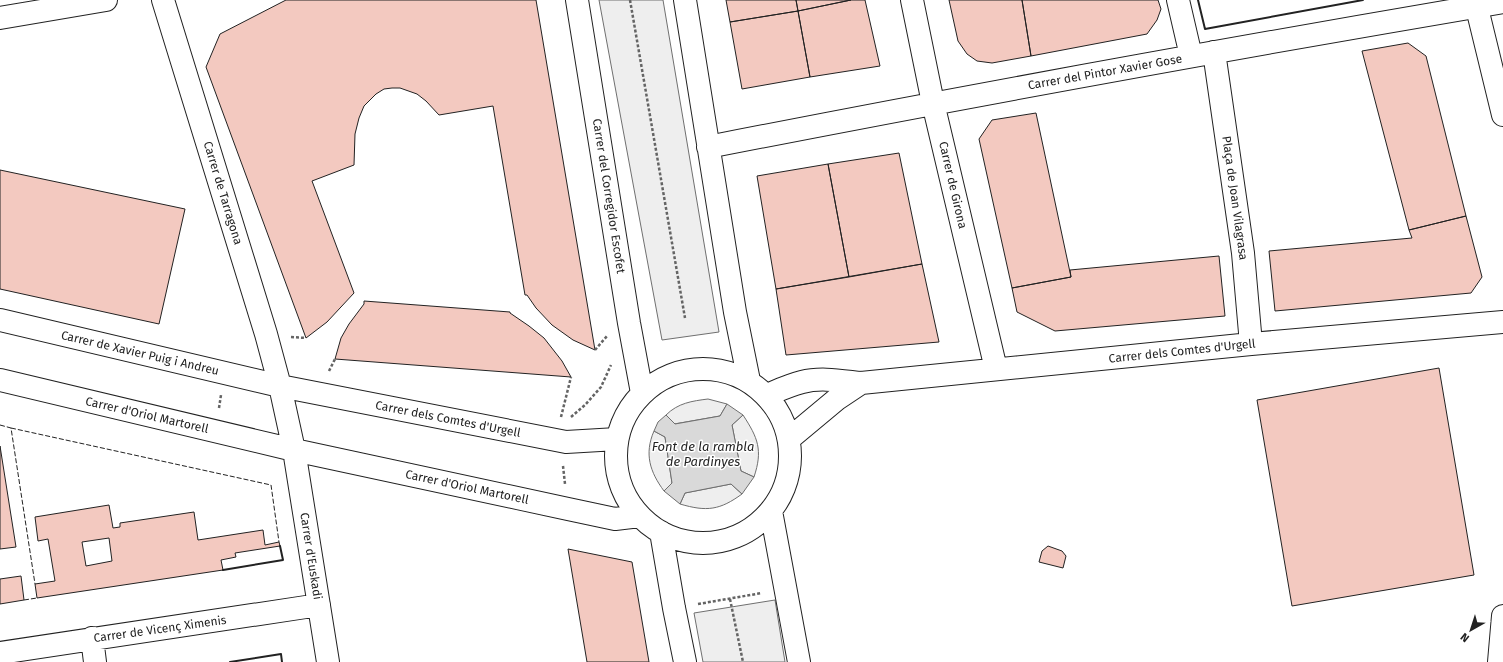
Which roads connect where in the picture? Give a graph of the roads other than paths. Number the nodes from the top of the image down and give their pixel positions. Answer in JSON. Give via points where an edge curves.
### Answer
{"nodes":[{"id":1,"x":106,"y":0,"type":"edge"},
{"id":2,"x":164,"y":0,"type":"edge"},
{"id":3,"x":577,"y":0,"type":"edge"},
{"id":4,"x":685,"y":0,"type":"edge"},
{"id":5,"x":912,"y":0,"type":"edge"},
{"id":6,"x":1178,"y":0,"type":"edge"},
{"id":7,"x":1503,"y":2,"type":"edge"},
{"id":8,"x":1476,"y":3,"type":"edge"},
{"id":9,"x":0,"y":18,"type":"edge"},
{"id":10,"x":1214,"y":52,"type":"junction"},
{"id":11,"x":1191,"y":56,"type":"junction"},
{"id":12,"x":933,"y":103,"type":"junction"},
{"id":13,"x":1503,"y":115,"type":"edge"},
{"id":14,"x":708,"y":147,"type":"junction"},
{"id":15,"x":0,"y":320,"type":"edge"},
{"id":16,"x":1503,"y":322,"type":"edge"},
{"id":17,"x":1251,"y":344,"type":"junction"},
{"id":18,"x":996,"y":369,"type":"junction"},
{"id":19,"x":0,"y":380,"type":"edge"},
{"id":20,"x":749,"y":381,"type":"junction"},
{"id":21,"x":861,"y":383,"type":"junction"},
{"id":22,"x":280,"y":386,"type":"junction"},
{"id":23,"x":642,"y":393,"type":"junction"},
{"id":24,"x":767,"y":396,"type":"junction"},
{"id":25,"x":789,"y":439,"type":"junction"},
{"id":26,"x":617,"y":440,"type":"junction"},
{"id":27,"x":294,"y":450,"type":"junction"},
{"id":28,"x":771,"y":511,"type":"junction"},
{"id":29,"x":640,"y":516,"type":"junction"},
{"id":30,"x":661,"y":532,"type":"junction"},
{"id":31,"x":319,"y":605,"type":"junction"},
{"id":32,"x":1503,"y":616,"type":"edge"},
{"id":33,"x":92,"y":638,"type":"junction"},
{"id":34,"x":0,"y":653,"type":"edge"},
{"id":35,"x":96,"y":662,"type":"edge"},
{"id":36,"x":328,"y":662,"type":"edge"},
{"id":37,"x":685,"y":662,"type":"edge"},
{"id":38,"x":799,"y":662,"type":"edge"},
{"id":39,"x":1499,"y":662,"type":"edge"}],
"edges":[{"from":1,"to":9,"type":"street"},
{"from":2,"to":22,"type":"street","name":"Carrer de Tarragona"},
{"from":3,"to":23,"type":"street","name":"Carrer del Corregidor Escofet"},
{"from":4,"to":14,"type":"street"},
{"from":5,"to":12,"type":"street","name":"Carrer de Girona"},
{"from":6,"to":11,"type":"street"},
{"from":7,"to":8,"type":"street","name":"Carrer del Pintor Xavier Gose"},
{"from":8,"to":10,"type":"street","name":"Carrer del Pintor Xavier Gose"},
{"from":8,"to":13,"type":"street"},
{"from":10,"to":11,"type":"street","name":"Carrer del Pintor Xavier Gose"},
{"from":10,"to":17,"type":"street","name":"Plaça de Joan Vilagrasa","via":[[1243,254]]},
{"from":11,"to":12,"type":"street","name":"Carrer del Pintor Xavier Gose"},
{"from":12,"to":14,"type":"street","name":"Carrer del Pintor Xavier Gose"},
{"from":12,"to":18,"type":"street","name":"Carrer de Girona"},
{"from":14,"to":20,"type":"street"},
{"from":15,"to":22,"type":"street","name":"Carrer de Xavier Puig i Andreu"},
{"from":16,"to":17,"type":"street","name":"Carrer dels Comtes d'Urgell"},
{"from":17,"to":18,"type":"street","name":"Carrer dels Comtes d'Urgell"},
{"from":18,"to":21,"type":"street","name":"Carrer dels Comtes d'Urgell"},
{"from":19,"to":27,"type":"street","name":"Carrer d'Oriol Martorell"},
{"from":20,"to":23,"type":"street","via":[[722,370],[694,369],[666,376]]},
{"from":20,"to":24,"type":"street"},
{"from":21,"to":24,"type":"street","name":"Carrer dels Comtes d'Urgell","via":[[804,381],[786,386]]},
{"from":21,"to":25,"type":"street","name":"Carrer dels Comtes d'Urgell","via":[[837,399]]},
{"from":22,"to":26,"type":"street","name":"Carrer dels Comtes d'Urgell","via":[[559,433],[566,442]]},
{"from":22,"to":27,"type":"street"},
{"from":23,"to":26,"type":"street","via":[[626,414]]},
{"from":24,"to":25,"type":"street","via":[[781,416]]},
{"from":25,"to":28,"type":"street","via":[[791,464],[784,490]]},
{"from":26,"to":29,"type":"street","via":[[616,467],[624,494]]},
{"from":27,"to":29,"type":"street","name":"Carrer d'Oriol Martorell","via":[[615,519]]},
{"from":27,"to":31,"type":"street","name":"Carrer d'Euskadi"},
{"from":28,"to":30,"type":"street","via":[[754,527],[732,538],[708,543],[684,541]]},
{"from":28,"to":38,"type":"street"},
{"from":29,"to":30,"type":"street"},
{"from":30,"to":37,"type":"street"},
{"from":31,"to":33,"type":"street","name":"Carrer de Vicenç Ximenis"},
{"from":31,"to":36,"type":"street","name":"Carrer d'Euskadi"},
{"from":32,"to":39,"type":"street"},
{"from":33,"to":34,"type":"street","name":"Carrer de Vicenç Ximenis"},
{"from":33,"to":35,"type":"street"}]}
